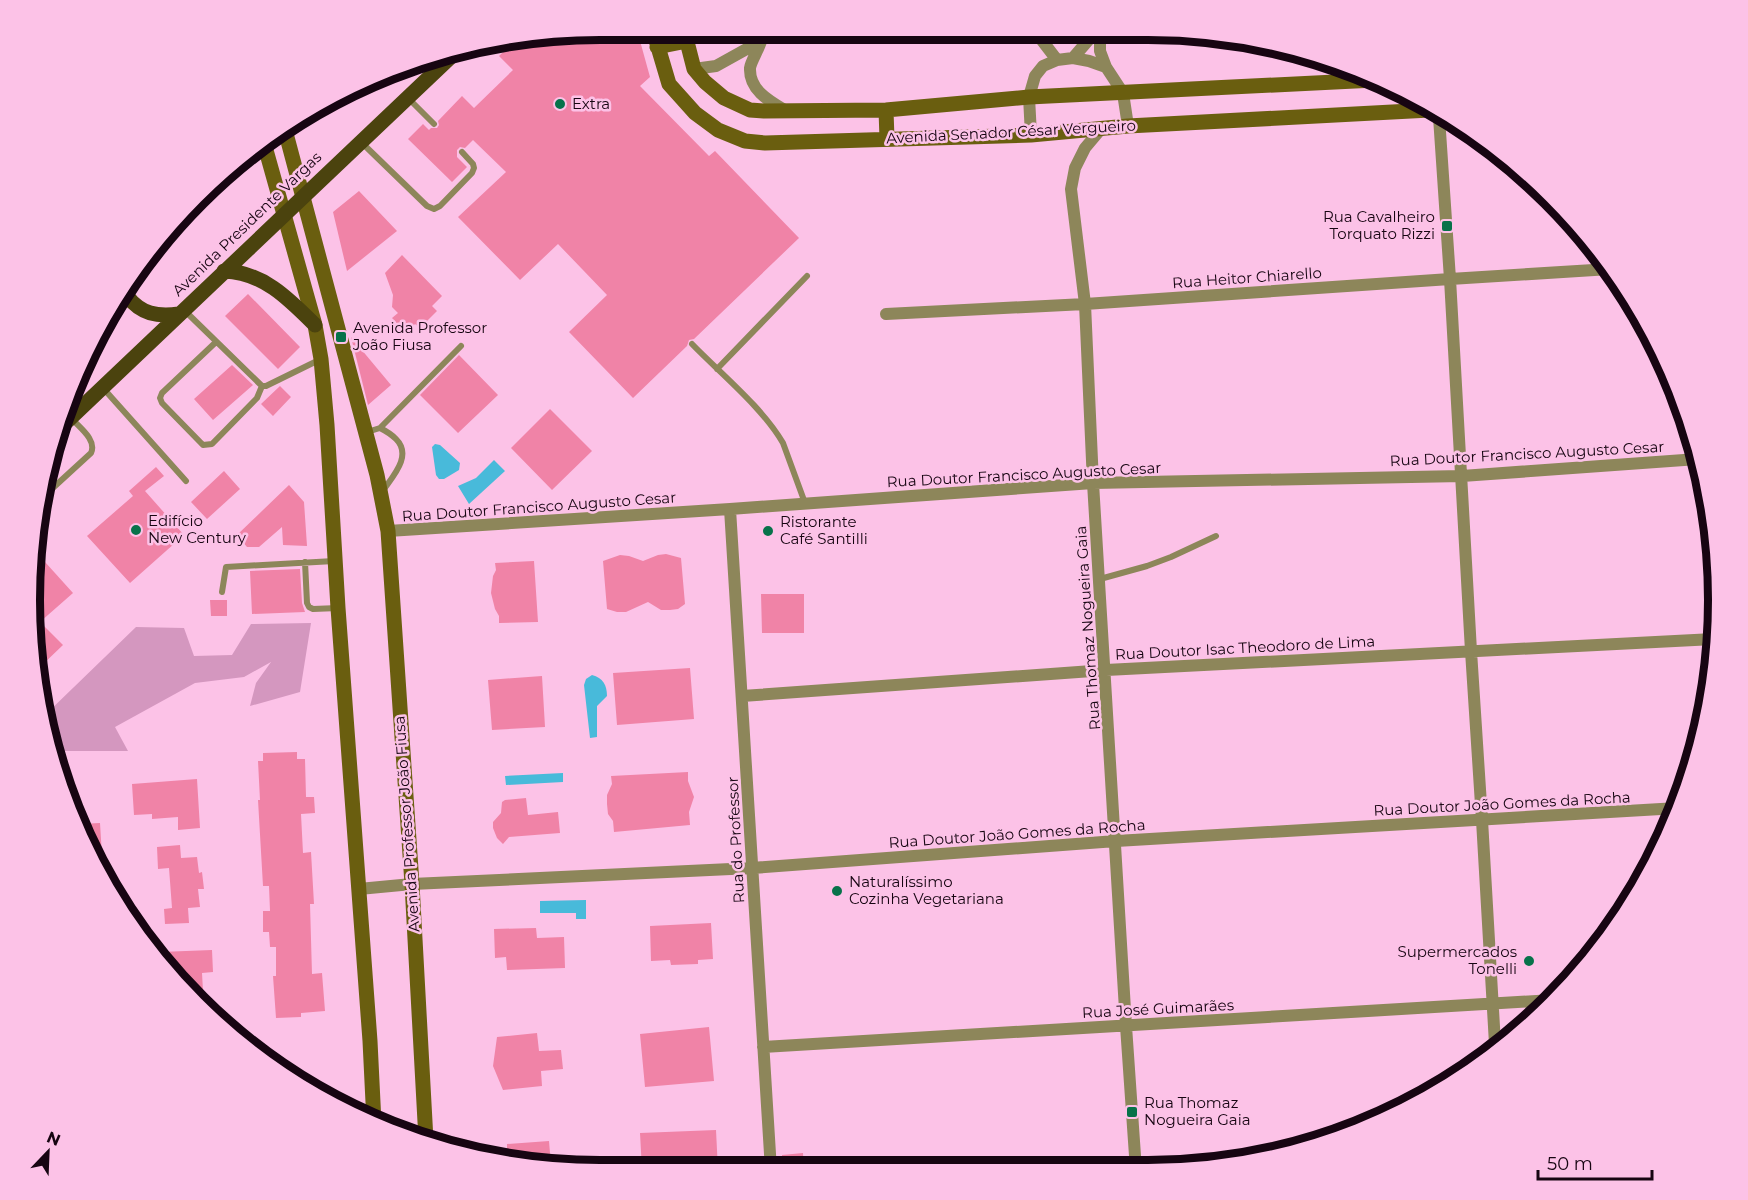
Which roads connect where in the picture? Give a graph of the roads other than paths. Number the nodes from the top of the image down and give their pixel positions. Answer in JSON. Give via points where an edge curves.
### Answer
{"nodes":[{"id":1,"x":655,"y":40,"type":"edge"},
{"id":2,"x":675,"y":40,"type":"edge"},
{"id":3,"x":687,"y":40,"type":"edge"},
{"id":4,"x":1042,"y":40,"type":"edge"},
{"id":5,"x":1090,"y":40,"type":"edge"},
{"id":6,"x":1099,"y":40,"type":"edge"},
{"id":7,"x":761,"y":41,"type":"joint"},
{"id":8,"x":657,"y":47,"type":"junction"},
{"id":9,"x":1073,"y":58,"type":"junction"},
{"id":10,"x":1057,"y":60,"type":"junction"},
{"id":11,"x":444,"y":63,"type":"edge"},
{"id":12,"x":1106,"y":67,"type":"junction"},
{"id":13,"x":694,"y":69,"type":"junction"},
{"id":14,"x":1357,"y":81,"type":"edge"},
{"id":15,"x":1123,"y":93,"type":"junction"},
{"id":16,"x":407,"y":97,"type":"junction"},
{"id":17,"x":1029,"y":97,"type":"junction"},
{"id":18,"x":886,"y":110,"type":"junction"},
{"id":19,"x":786,"y":111,"type":"junction"},
{"id":20,"x":1419,"y":111,"type":"edge"},
{"id":21,"x":1439,"y":122,"type":"edge"},
{"id":22,"x":434,"y":124,"type":"dead end"},
{"id":23,"x":1128,"y":126,"type":"junction"},
{"id":24,"x":1101,"y":129,"type":"junction"},
{"id":25,"x":1031,"y":135,"type":"junction"},
{"id":26,"x":287,"y":137,"type":"edge"},
{"id":27,"x":887,"y":139,"type":"junction"},
{"id":28,"x":360,"y":142,"type":"junction"},
{"id":29,"x":266,"y":151,"type":"edge"},
{"id":30,"x":462,"y":152,"type":"dead end"},
{"id":31,"x":303,"y":196,"type":"junction"},
{"id":32,"x":284,"y":214,"type":"junction"},
{"id":33,"x":1599,"y":270,"type":"edge"},
{"id":34,"x":224,"y":271,"type":"junction"},
{"id":35,"x":807,"y":276,"type":"dead end"},
{"id":36,"x":1450,"y":279,"type":"junction"},
{"id":37,"x":129,"y":298,"type":"edge"},
{"id":38,"x":1084,"y":304,"type":"junction"},
{"id":39,"x":181,"y":312,"type":"junction"},
{"id":40,"x":886,"y":314,"type":"dead end"},
{"id":41,"x":315,"y":325,"type":"junction"},
{"id":42,"x":216,"y":342,"type":"junction"},
{"id":43,"x":692,"y":344,"type":"dead end"},
{"id":44,"x":461,"y":346,"type":"dead end"},
{"id":45,"x":321,"y":359,"type":"junction"},
{"id":46,"x":717,"y":369,"type":"junction"},
{"id":47,"x":103,"y":387,"type":"junction"},
{"id":48,"x":262,"y":387,"type":"junction"},
{"id":49,"x":71,"y":417,"type":"edge"},
{"id":50,"x":69,"y":424,"type":"edge"},
{"id":51,"x":373,"y":430,"type":"junction"},
{"id":52,"x":1689,"y":460,"type":"edge"},
{"id":53,"x":1462,"y":476,"type":"junction"},
{"id":54,"x":186,"y":482,"type":"dead end"},
{"id":55,"x":1093,"y":483,"type":"junction"},
{"id":56,"x":51,"y":489,"type":"edge"},
{"id":57,"x":381,"y":493,"type":"junction"},
{"id":58,"x":805,"y":504,"type":"junction"},
{"id":59,"x":730,"y":509,"type":"junction"},
{"id":60,"x":388,"y":531,"type":"junction"},
{"id":61,"x":1216,"y":536,"type":"dead end"},
{"id":62,"x":335,"y":561,"type":"junction"},
{"id":63,"x":305,"y":562,"type":"junction"},
{"id":64,"x":1100,"y":579,"type":"junction"},
{"id":65,"x":222,"y":592,"type":"dead end"},
{"id":66,"x":338,"y":608,"type":"junction"},
{"id":67,"x":1706,"y":639,"type":"edge"},
{"id":68,"x":1471,"y":651,"type":"junction"},
{"id":69,"x":1106,"y":670,"type":"junction"},
{"id":70,"x":742,"y":696,"type":"junction"},
{"id":71,"x":1667,"y":809,"type":"edge"},
{"id":72,"x":1482,"y":820,"type":"junction"},
{"id":73,"x":1116,"y":841,"type":"junction"},
{"id":74,"x":752,"y":868,"type":"junction"},
{"id":75,"x":412,"y":884,"type":"junction"},
{"id":76,"x":359,"y":889,"type":"junction"},
{"id":77,"x":1539,"y":1001,"type":"edge"},
{"id":78,"x":1492,"y":1004,"type":"junction"},
{"id":79,"x":1126,"y":1026,"type":"junction"},
{"id":80,"x":1495,"y":1039,"type":"edge"},
{"id":81,"x":764,"y":1047,"type":"junction"},
{"id":82,"x":373,"y":1111,"type":"edge"},
{"id":83,"x":426,"y":1132,"type":"edge"},
{"id":84,"x":770,"y":1160,"type":"edge"},
{"id":85,"x":1135,"y":1160,"type":"edge"}],
"edges":[{"from":1,"to":8,"type":"main road","name":"Avenida Senador César Vergueiro"},
{"from":2,"to":8,"type":"main road"},
{"from":3,"to":13,"type":"main road"},
{"from":4,"to":10,"type":"street"},
{"from":5,"to":9,"type":"street"},
{"from":6,"to":12,"type":"street"},
{"from":7,"to":13,"type":"street","via":[[716,66]]},
{"from":7,"to":19,"type":"street","via":[[750,66],[753,82],[762,96]]},
{"from":8,"to":27,"type":"main road","name":"Avenida Senador César Vergueiro","via":[[669,84],[695,113],[718,130],[745,141]]},
{"from":9,"to":10,"type":"street"},
{"from":9,"to":12,"type":"street"},
{"from":10,"to":17,"type":"street","via":[[1043,66],[1035,76]]},
{"from":11,"to":16,"type":"main road","name":"Avenida Presidente Vargas"},
{"from":12,"to":15,"type":"street"},
{"from":13,"to":19,"type":"main road","name":"Avenida Senador César Vergueiro","via":[[724,98],[750,110]]},
{"from":14,"to":15,"type":"main road","name":"Avenida Senador César Vergueiro"},
{"from":15,"to":17,"type":"main road","name":"Avenida Senador César Vergueiro"},
{"from":15,"to":23,"type":"street"},
{"from":16,"to":22,"type":"lane"},
{"from":16,"to":28,"type":"main road","name":"Avenida Presidente Vargas"},
{"from":17,"to":18,"type":"main road","name":"Avenida Senador César Vergueiro"},
{"from":17,"to":25,"type":"street"},
{"from":18,"to":19,"type":"main road","name":"Avenida Senador César Vergueiro"},
{"from":18,"to":27,"type":"main road"},
{"from":20,"to":23,"type":"main road","name":"Avenida Senador César Vergueiro"},
{"from":21,"to":36,"type":"street"},
{"from":23,"to":24,"type":"main road","name":"Avenida Senador César Vergueiro"},
{"from":24,"to":25,"type":"main road","name":"Avenida Senador César Vergueiro"},
{"from":24,"to":38,"type":"street","name":"Rua Thomaz Nogueira Gaia","via":[[1075,168],[1071,189]]},
{"from":25,"to":27,"type":"main road","name":"Avenida Senador César Vergueiro"},
{"from":26,"to":31,"type":"main road","name":"Avenida Professor João Fiusa"},
{"from":28,"to":30,"type":"lane","via":[[434,209],[474,168]]},
{"from":28,"to":31,"type":"main road","name":"Avenida Presidente Vargas"},
{"from":29,"to":32,"type":"main road"},
{"from":31,"to":32,"type":"main road","name":"Avenida Presidente Vargas"},
{"from":31,"to":51,"type":"main road","name":"Avenida Professor João Fiusa"},
{"from":32,"to":34,"type":"main road","name":"Avenida Presidente Vargas"},
{"from":32,"to":41,"type":"main road"},
{"from":33,"to":36,"type":"street","name":"Rua Heitor Chiarello"},
{"from":34,"to":39,"type":"main road","name":"Avenida Presidente Vargas"},
{"from":34,"to":41,"type":"main road","via":[[252,276],[267,284]]},
{"from":35,"to":46,"type":"lane"},
{"from":36,"to":38,"type":"street","name":"Rua Heitor Chiarello"},
{"from":36,"to":53,"type":"street"},
{"from":37,"to":39,"type":"main road","via":[[151,314],[167,316]]},
{"from":38,"to":40,"type":"street","name":"Rua Heitor Chiarello"},
{"from":38,"to":55,"type":"street","name":"Rua Thomaz Nogueira Gaia"},
{"from":39,"to":42,"type":"lane"},
{"from":39,"to":47,"type":"main road","name":"Avenida Presidente Vargas"},
{"from":41,"to":45,"type":"main road"},
{"from":42,"to":48,"type":"lane"},
{"from":42,"to":48,"type":"lane","via":[[160,398],[203,445],[212,444],[257,398]]},
{"from":43,"to":46,"type":"lane"},
{"from":44,"to":51,"type":"lane"},
{"from":45,"to":48,"type":"lane"},
{"from":45,"to":62,"type":"main road"},
{"from":46,"to":58,"type":"lane","via":[[778,435]]},
{"from":47,"to":49,"type":"main road","name":"Avenida Presidente Vargas"},
{"from":47,"to":54,"type":"lane"},
{"from":50,"to":56,"type":"lane","via":[[92,442],[93,448]]},
{"from":51,"to":57,"type":"main road","name":"Avenida Professor João Fiusa"},
{"from":51,"to":57,"type":"lane","via":[[396,439],[404,456]]},
{"from":52,"to":53,"type":"street","name":"Rua Doutor Francisco Augusto Cesar"},
{"from":53,"to":55,"type":"street","name":"Rua Doutor Francisco Augusto Cesar"},
{"from":53,"to":68,"type":"street"},
{"from":55,"to":58,"type":"street","name":"Rua Doutor Francisco Augusto Cesar"},
{"from":55,"to":64,"type":"street","name":"Rua Thomaz Nogueira Gaia"},
{"from":57,"to":60,"type":"main road","name":"Avenida Professor João Fiusa"},
{"from":58,"to":59,"type":"street","name":"Rua Doutor Francisco Augusto Cesar"},
{"from":59,"to":60,"type":"street","name":"Rua Doutor Francisco Augusto Cesar"},
{"from":59,"to":70,"type":"street","name":"Rua do Professor"},
{"from":60,"to":75,"type":"main road","name":"Avenida Professor João Fiusa"},
{"from":61,"to":64,"type":"lane","via":[[1163,560]]},
{"from":62,"to":63,"type":"lane"},
{"from":62,"to":66,"type":"main road"},
{"from":63,"to":65,"type":"lane","via":[[226,567]]},
{"from":63,"to":66,"type":"lane","via":[[309,607]]},
{"from":64,"to":69,"type":"street","name":"Rua Thomaz Nogueira Gaia"},
{"from":66,"to":76,"type":"main road"},
{"from":67,"to":68,"type":"street","name":"Rua Doutor Isac Theodoro de Lima"},
{"from":68,"to":69,"type":"street","name":"Rua Doutor Isac Theodoro de Lima"},
{"from":68,"to":72,"type":"street"},
{"from":69,"to":70,"type":"street","name":"Rua Doutor Isac Theodoro de Lima"},
{"from":69,"to":73,"type":"street","name":"Rua Thomaz Nogueira Gaia"},
{"from":70,"to":74,"type":"street","name":"Rua do Professor"},
{"from":71,"to":72,"type":"street","name":"Rua Doutor João Gomes da Rocha"},
{"from":72,"to":73,"type":"street","name":"Rua Doutor João Gomes da Rocha"},
{"from":72,"to":78,"type":"street"},
{"from":73,"to":74,"type":"street","name":"Rua Doutor João Gomes da Rocha"},
{"from":73,"to":79,"type":"street","name":"Rua Thomaz Nogueira Gaia"},
{"from":74,"to":75,"type":"street","name":"Rua Doutor João Gomes da Rocha"},
{"from":74,"to":81,"type":"street","name":"Rua do Professor"},
{"from":75,"to":76,"type":"street","name":"Rua Doutor João Gomes da Rocha"},
{"from":75,"to":83,"type":"main road","name":"Avenida Professor João Fiusa"},
{"from":76,"to":82,"type":"main road"},
{"from":77,"to":78,"type":"street","name":"Rua José Guimarães"},
{"from":78,"to":79,"type":"street","name":"Rua José Guimarães"},
{"from":78,"to":80,"type":"street"},
{"from":79,"to":81,"type":"street","name":"Rua José Guimarães"},
{"from":79,"to":85,"type":"street","name":"Rua Thomaz Nogueira Gaia"},
{"from":81,"to":84,"type":"street","name":"Rua do Professor"}]}
